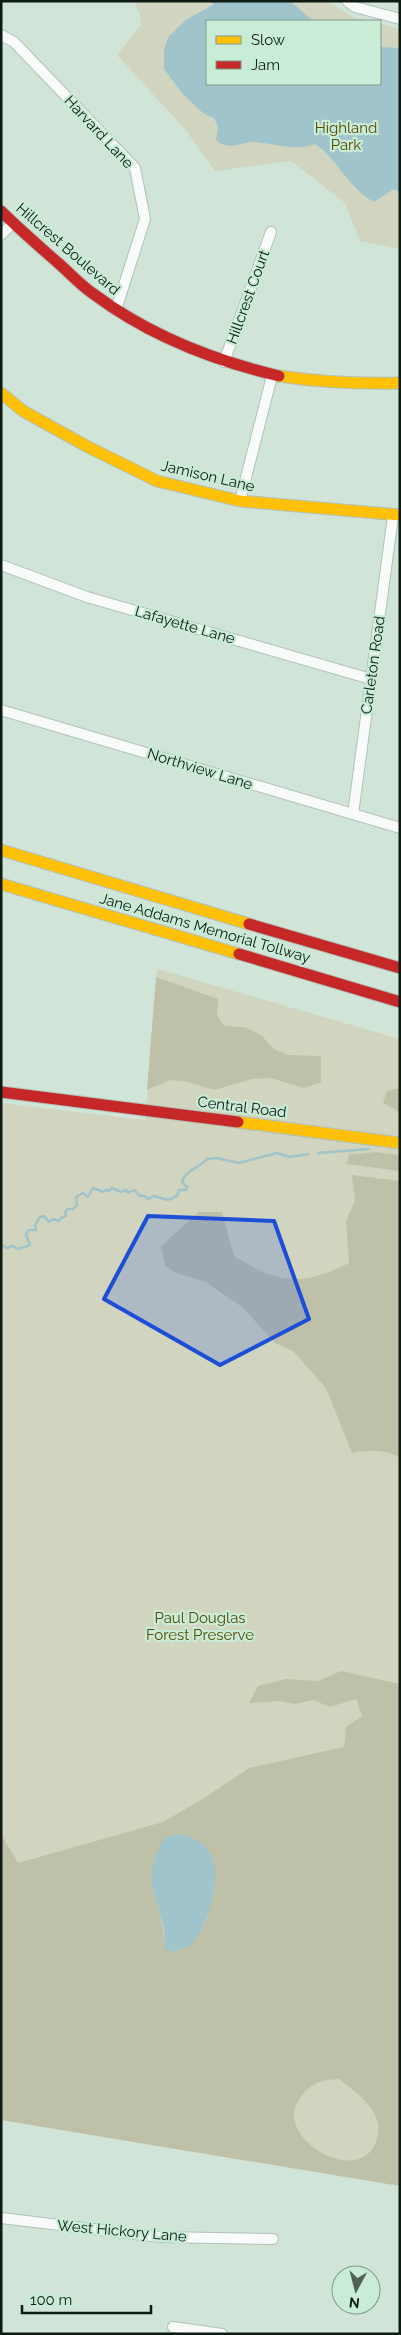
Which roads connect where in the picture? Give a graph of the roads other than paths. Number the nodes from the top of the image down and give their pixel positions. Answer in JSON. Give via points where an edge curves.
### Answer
{"nodes":[{"id":1,"x":347,"y":1,"type":"edge"},
{"id":2,"x":400,"y":20,"type":"edge"},
{"id":3,"x":1,"y":35,"type":"edge"},
{"id":4,"x":1,"y":211,"type":"edge"},
{"id":5,"x":13,"y":223,"type":"junction"},
{"id":6,"x":271,"y":232,"type":"dead end"},
{"id":7,"x":1,"y":235,"type":"edge"},
{"id":8,"x":116,"y":310,"type":"junction"},
{"id":9,"x":224,"y":362,"type":"junction"},
{"id":10,"x":272,"y":376,"type":"junction"},
{"id":11,"x":400,"y":384,"type":"edge"},
{"id":12,"x":1,"y":392,"type":"edge"},
{"id":13,"x":240,"y":501,"type":"junction"},
{"id":14,"x":397,"y":516,"type":"edge"},
{"id":15,"x":1,"y":565,"type":"edge"},
{"id":16,"x":371,"y":679,"type":"junction"},
{"id":17,"x":1,"y":710,"type":"edge"},
{"id":18,"x":353,"y":814,"type":"junction"},
{"id":19,"x":400,"y":828,"type":"edge"},
{"id":20,"x":1,"y":850,"type":"edge"},
{"id":21,"x":1,"y":884,"type":"edge"},
{"id":22,"x":1,"y":892,"type":"edge"},
{"id":23,"x":115,"y":917,"type":"junction"},
{"id":24,"x":400,"y":968,"type":"edge"},
{"id":25,"x":400,"y":1002,"type":"edge"},
{"id":26,"x":1,"y":1092,"type":"edge"},
{"id":27,"x":400,"y":1142,"type":"edge"},
{"id":28,"x":1,"y":2218,"type":"edge"},
{"id":29,"x":273,"y":2239,"type":"dead end"},
{"id":30,"x":173,"y":2327,"type":"dead end"},
{"id":31,"x":222,"y":2334,"type":"edge"}],
"edges":[{"from":1,"to":2,"type":"street","via":[[354,7]]},
{"from":3,"to":8,"type":"street","name":"Harvard Lane","via":[[14,42],[135,168],[145,218]]},
{"from":4,"to":5,"type":"main road","name":"Hillcrest Boulevard"},
{"from":5,"to":7,"type":"street"},
{"from":5,"to":8,"type":"main road","name":"Hillcrest Boulevard","via":[[92,294]]},
{"from":6,"to":9,"type":"street","name":"Hillcrest Court"},
{"from":8,"to":9,"type":"main road","name":"Hillcrest Boulevard","via":[[185,348]]},
{"from":9,"to":10,"type":"main road","name":"Hillcrest Boulevard"},
{"from":10,"to":11,"type":"main road","name":"Hillcrest Boulevard","via":[[342,384]]},
{"from":10,"to":13,"type":"street"},
{"from":12,"to":13,"type":"main road","name":"Jamison Lane","via":[[23,411],[157,480]]},
{"from":13,"to":14,"type":"main road","name":"Jamison Lane"},
{"from":14,"to":16,"type":"street","name":"Carleton Road"},
{"from":15,"to":16,"type":"street","name":"Lafayette Lane","via":[[87,597]]},
{"from":16,"to":18,"type":"street","name":"Carleton Road"},
{"from":17,"to":18,"type":"street","name":"Northview Lane"},
{"from":18,"to":19,"type":"street","name":"Northview Lane"},
{"from":20,"to":24,"type":"main road","name":"Jane Addams Memorial Tollway"},
{"from":21,"to":23,"type":"main road","name":"Jane Addams Memorial Tollway"},
{"from":22,"to":23,"type":"main road"},
{"from":23,"to":25,"type":"main road","name":"Jane Addams Memorial Tollway"},
{"from":26,"to":27,"type":"main road","name":"Central Road"},
{"from":28,"to":29,"type":"street","name":"West Hickory Lane","via":[[160,2237]]},
{"from":30,"to":31,"type":"street"}]}
